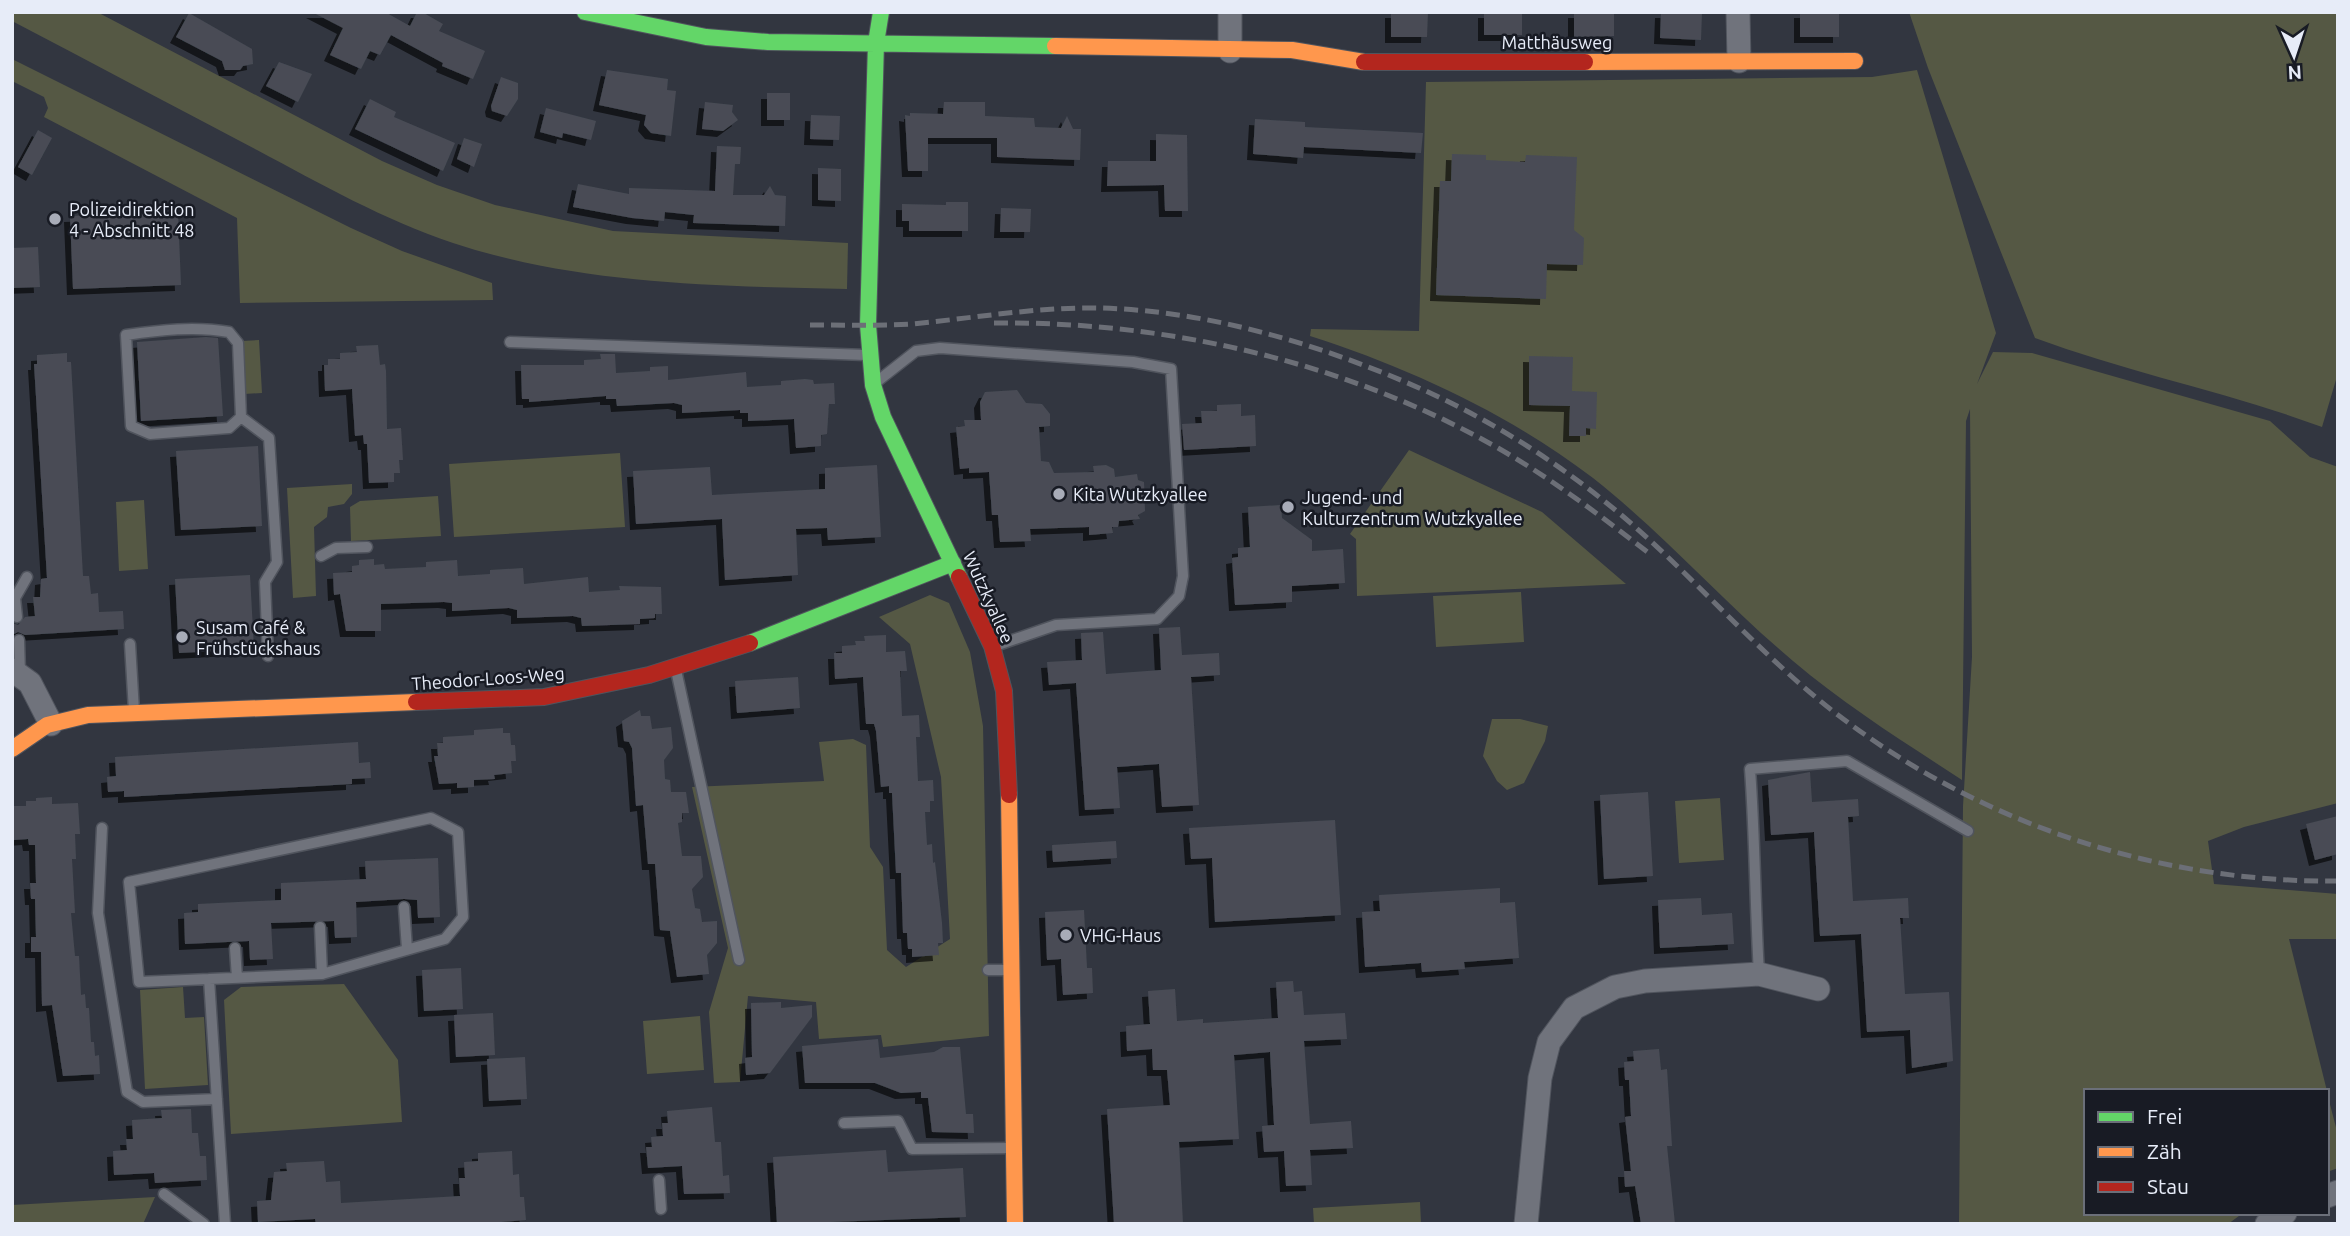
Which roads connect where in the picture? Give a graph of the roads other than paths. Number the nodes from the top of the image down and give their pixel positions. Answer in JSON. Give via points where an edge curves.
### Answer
{"nodes":[{"id":1,"x":586,"y":12,"type":"edge"},
{"id":2,"x":881,"y":12,"type":"edge"},
{"id":3,"x":1230,"y":12,"type":"edge"},
{"id":4,"x":1738,"y":12,"type":"edge"},
{"id":5,"x":876,"y":43,"type":"junction"},
{"id":6,"x":1230,"y":51,"type":"junction"},
{"id":7,"x":1739,"y":61,"type":"junction"},
{"id":8,"x":1855,"y":61,"type":"dead end"},
{"id":9,"x":510,"y":342,"type":"dead end"},
{"id":10,"x":869,"y":355,"type":"junction"},
{"id":11,"x":873,"y":385,"type":"junction"},
{"id":12,"x":241,"y":417,"type":"junction"},
{"id":13,"x":367,"y":547,"type":"dead end"},
{"id":14,"x":321,"y":556,"type":"dead end"},
{"id":15,"x":953,"y":563,"type":"junction"},
{"id":16,"x":27,"y":577,"type":"dead end"},
{"id":17,"x":18,"y":617,"type":"dead end"},
{"id":18,"x":19,"y":640,"type":"dead end"},
{"id":19,"x":130,"y":644,"type":"dead end"},
{"id":20,"x":992,"y":646,"type":"junction"},
{"id":21,"x":268,"y":656,"type":"dead end"},
{"id":22,"x":675,"y":667,"type":"junction"},
{"id":23,"x":16,"y":672,"type":"edge"},
{"id":24,"x":134,"y":713,"type":"junction"},
{"id":25,"x":51,"y":724,"type":"junction"},
{"id":26,"x":12,"y":749,"type":"edge"},
{"id":27,"x":102,"y":828,"type":"dead end"},
{"id":28,"x":1968,"y":831,"type":"dead end"},
{"id":29,"x":404,"y":907,"type":"dead end"},
{"id":30,"x":320,"y":927,"type":"dead end"},
{"id":31,"x":235,"y":948,"type":"dead end"},
{"id":32,"x":407,"y":949,"type":"junction"},
{"id":33,"x":739,"y":960,"type":"dead end"},
{"id":34,"x":988,"y":970,"type":"dead end"},
{"id":35,"x":1012,"y":970,"type":"junction"},
{"id":36,"x":323,"y":974,"type":"junction"},
{"id":37,"x":1759,"y":974,"type":"junction"},
{"id":38,"x":237,"y":978,"type":"junction"},
{"id":39,"x":209,"y":979,"type":"junction"},
{"id":40,"x":1818,"y":989,"type":"dead end"},
{"id":41,"x":217,"y":1099,"type":"junction"},
{"id":42,"x":844,"y":1123,"type":"dead end"},
{"id":43,"x":1014,"y":1148,"type":"junction"},
{"id":44,"x":659,"y":1180,"type":"dead end"},
{"id":45,"x":164,"y":1194,"type":"dead end"},
{"id":46,"x":661,"y":1209,"type":"dead end"},
{"id":47,"x":204,"y":1224,"type":"edge"},
{"id":48,"x":225,"y":1224,"type":"edge"},
{"id":49,"x":1015,"y":1224,"type":"edge"},
{"id":50,"x":1526,"y":1224,"type":"edge"}],
"edges":[{"from":1,"to":5,"type":"street","name":"Matthäusweg","via":[[706,37]]},
{"from":2,"to":5,"type":"street","name":"Wutzkyallee"},
{"from":3,"to":6,"type":"street"},
{"from":4,"to":7,"type":"street"},
{"from":5,"to":6,"type":"street","name":"Matthäusweg"},
{"from":5,"to":10,"type":"street","name":"Wutzkyallee"},
{"from":6,"to":7,"type":"street","name":"Matthäusweg","via":[[1293,50],[1374,63]]},
{"from":7,"to":8,"type":"street","name":"Matthäusweg"},
{"from":9,"to":10,"type":"lane"},
{"from":10,"to":11,"type":"street","name":"Wutzkyallee"},
{"from":11,"to":15,"type":"street","name":"Wutzkyallee","via":[[883,417]]},
{"from":11,"to":20,"type":"lane","via":[[916,351],[940,348],[1133,362],[1171,369],[1183,576],[1179,596],[1157,619],[1056,625]]},
{"from":12,"to":12,"type":"lane","via":[[229,428],[150,434],[131,426],[126,335],[162,330],[229,332],[238,343]]},
{"from":12,"to":21,"type":"lane","via":[[270,438],[276,562],[265,582]]},
{"from":13,"to":14,"type":"lane","via":[[336,548]]},
{"from":15,"to":20,"type":"street","name":"Wutzkyallee"},
{"from":15,"to":22,"type":"street","name":"Theodor-Loos-Weg"},
{"from":16,"to":17,"type":"lane","via":[[15,598]]},
{"from":18,"to":23,"type":"lane"},
{"from":19,"to":24,"type":"lane"},
{"from":20,"to":35,"type":"street","name":"Wutzkyallee","via":[[1008,725]]},
{"from":22,"to":24,"type":"street","name":"Theodor-Loos-Weg","via":[[544,697]]},
{"from":22,"to":33,"type":"lane"},
{"from":23,"to":25,"type":"street","via":[[39,697]]},
{"from":24,"to":25,"type":"street","name":"Theodor-Loos-Weg","via":[[74,717]]},
{"from":25,"to":26,"type":"street","name":"Theodor-Loos-Weg"},
{"from":27,"to":41,"type":"lane","via":[[99,913],[127,1092],[143,1102]]},
{"from":28,"to":37,"type":"lane","via":[[1847,761],[1750,769]]},
{"from":29,"to":32,"type":"lane"},
{"from":30,"to":36,"type":"lane"},
{"from":31,"to":38,"type":"lane"},
{"from":32,"to":36,"type":"lane"},
{"from":32,"to":39,"type":"lane","via":[[445,939],[463,918],[458,832],[431,818],[129,882],[139,982]]},
{"from":34,"to":35,"type":"lane"},
{"from":35,"to":43,"type":"street","name":"Wutzkyallee"},
{"from":36,"to":38,"type":"lane"},
{"from":37,"to":40,"type":"street"},
{"from":37,"to":50,"type":"street","via":[[1645,981],[1615,987],[1574,1008],[1549,1042],[1539,1078]]},
{"from":38,"to":39,"type":"lane"},
{"from":39,"to":41,"type":"lane"},
{"from":41,"to":48,"type":"lane"},
{"from":42,"to":43,"type":"lane","via":[[898,1121],[912,1149]]},
{"from":43,"to":49,"type":"street","name":"Wutzkyallee"},
{"from":44,"to":46,"type":"lane"},
{"from":45,"to":47,"type":"lane"}]}
